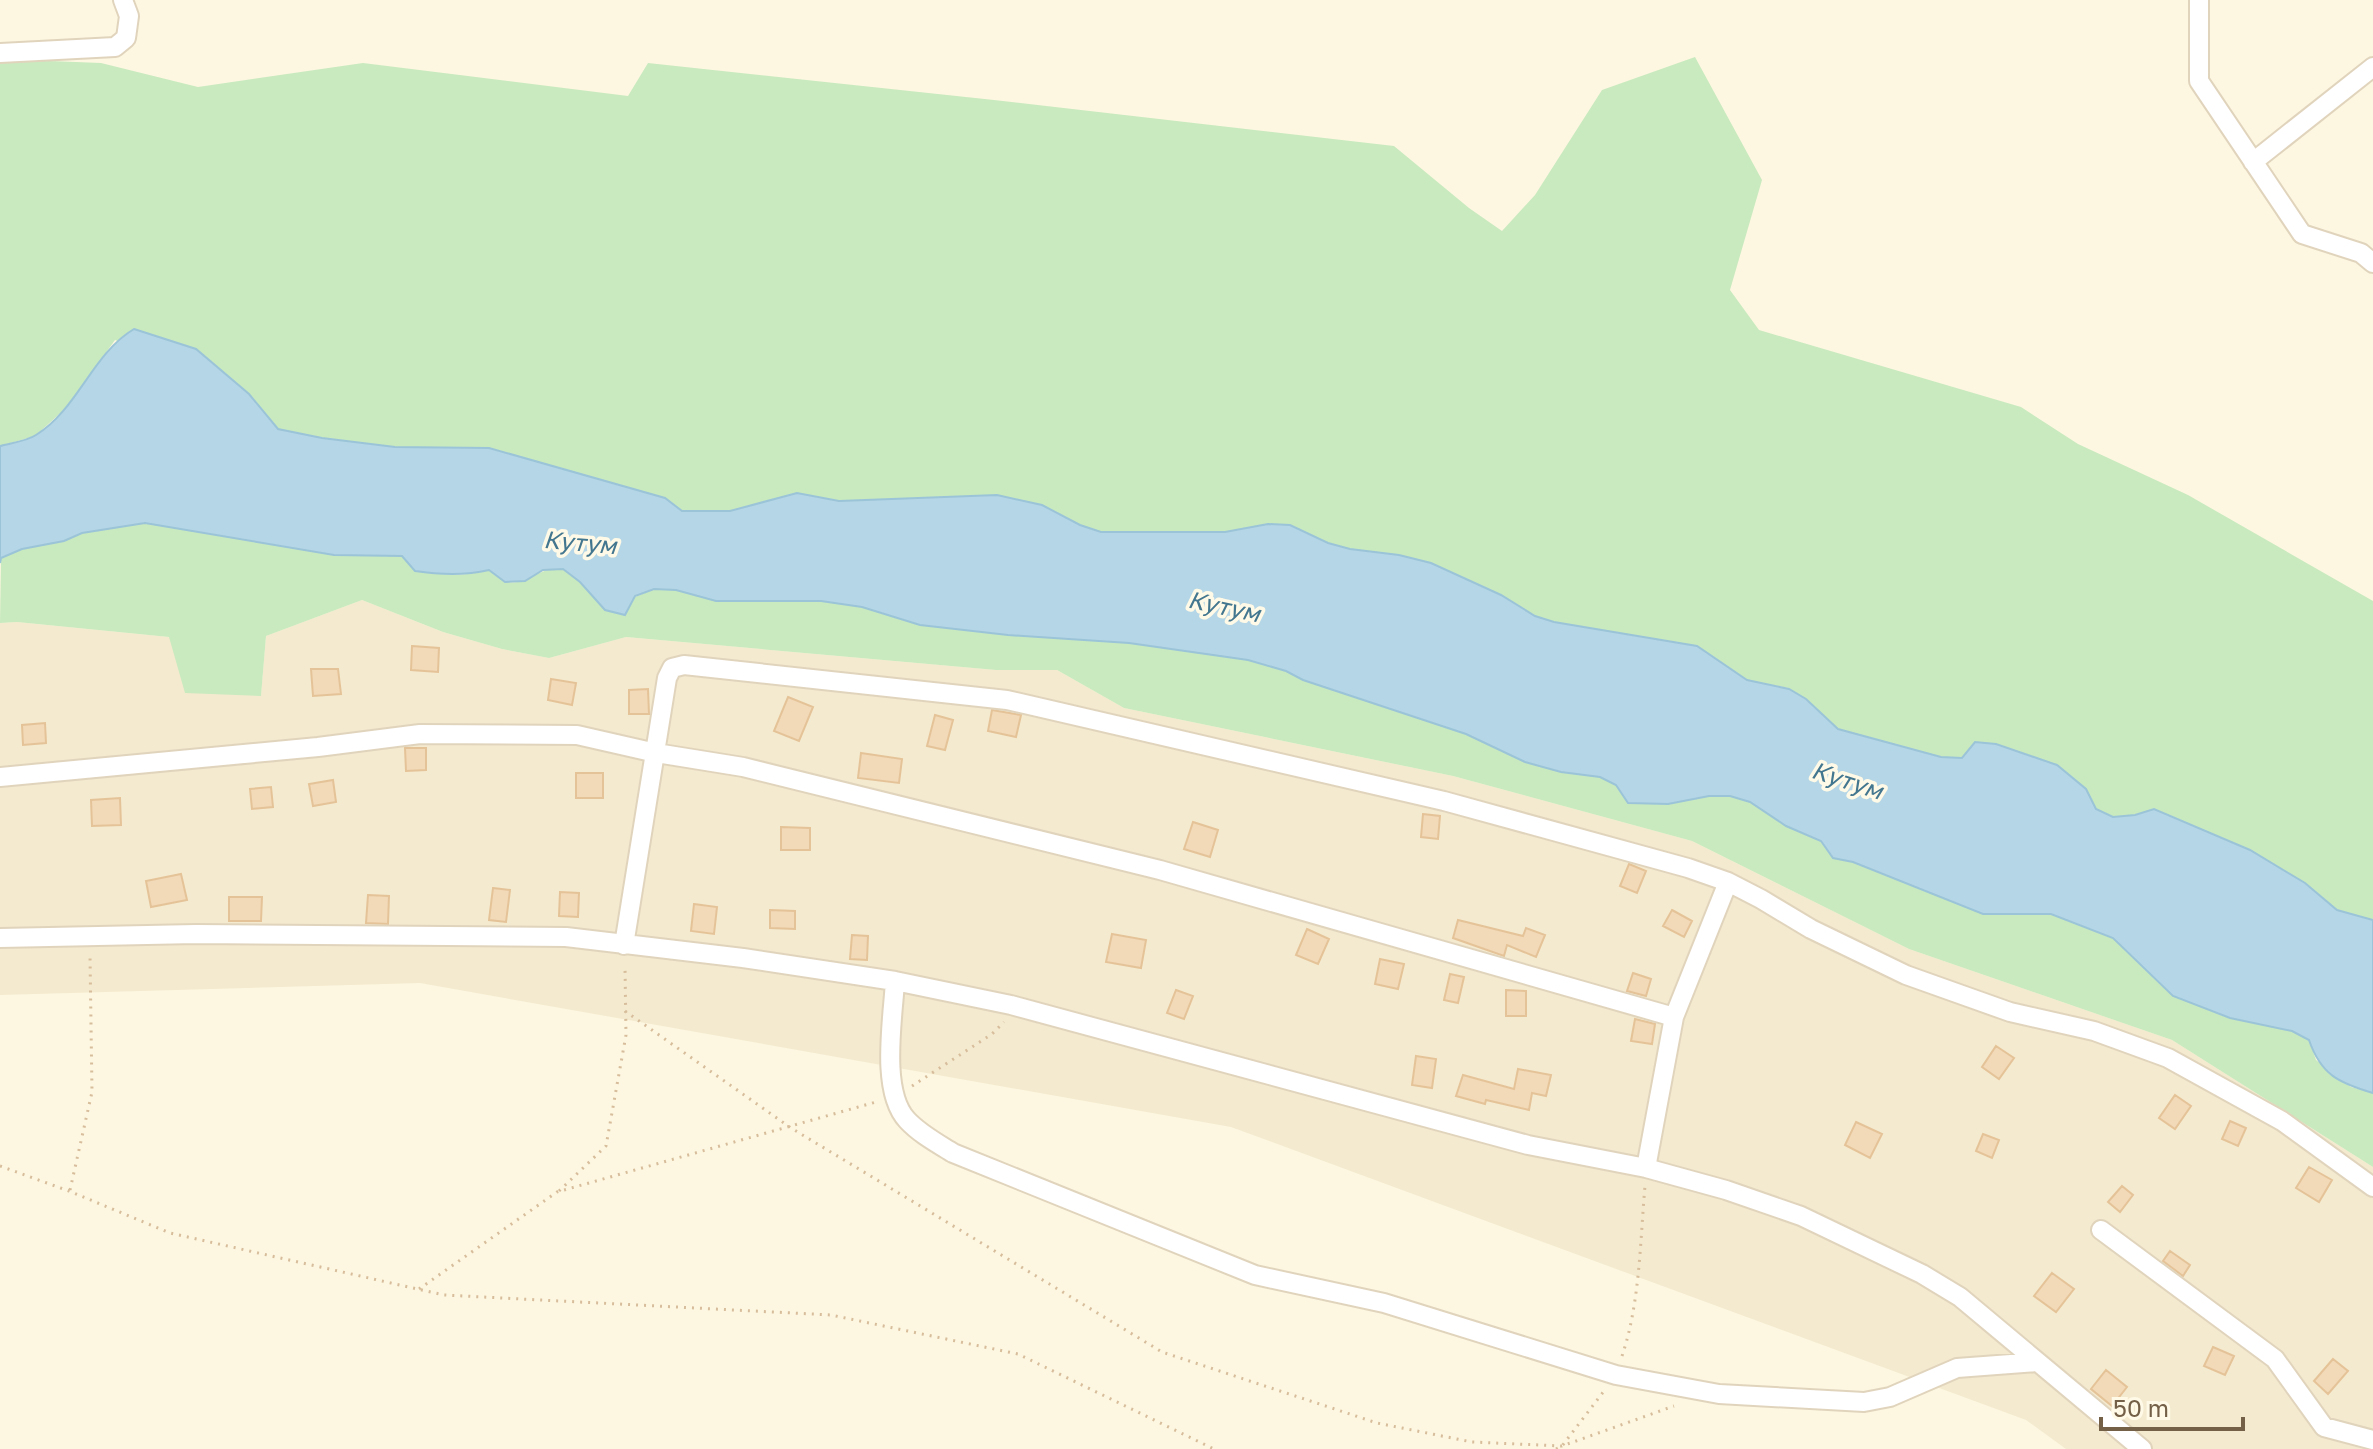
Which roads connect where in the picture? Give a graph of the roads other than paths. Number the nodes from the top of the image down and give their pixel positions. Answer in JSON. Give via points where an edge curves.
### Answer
{"nodes":[{"id":1,"x":123,"y":0,"type":"edge"},
{"id":2,"x":2199,"y":0,"type":"edge"},
{"id":3,"x":0,"y":53,"type":"edge"},
{"id":4,"x":2373,"y":67,"type":"edge"},
{"id":5,"x":2253,"y":162,"type":"junction"},
{"id":6,"x":2373,"y":263,"type":"edge"},
{"id":7,"x":656,"y":753,"type":"junction"},
{"id":8,"x":0,"y":777,"type":"edge"},
{"id":9,"x":1728,"y":882,"type":"junction"},
{"id":10,"x":0,"y":938,"type":"edge"},
{"id":11,"x":624,"y":945,"type":"junction"},
{"id":12,"x":895,"y":981,"type":"junction"},
{"id":13,"x":1674,"y":1017,"type":"junction"},
{"id":14,"x":1646,"y":1168,"type":"junction"},
{"id":15,"x":2373,"y":1187,"type":"edge"},
{"id":16,"x":2101,"y":1230,"type":"dead end"},
{"id":17,"x":2037,"y":1362,"type":"junction"},
{"id":18,"x":2350,"y":1434,"type":"junction"},
{"id":19,"x":2373,"y":1440,"type":"edge"},
{"id":20,"x":2142,"y":1449,"type":"edge"},
{"id":21,"x":2337,"y":1449,"type":"edge"}],
"edges":[{"from":1,"to":3,"type":"street","via":[[129,16],[126,38],[115,47]]},
{"from":2,"to":5,"type":"street","via":[[2199,81]]},
{"from":4,"to":5,"type":"street"},
{"from":5,"to":6,"type":"street","via":[[2302,234],[2361,253]]},
{"from":7,"to":8,"type":"street","via":[[577,735],[420,734]]},
{"from":7,"to":9,"type":"street","via":[[667,678],[672,668],[684,665],[1007,700],[1444,801]]},
{"from":7,"to":11,"type":"street"},
{"from":7,"to":13,"type":"street","via":[[743,767],[1160,870]]},
{"from":9,"to":13,"type":"street"},
{"from":9,"to":15,"type":"street","via":[[1906,975],[2168,1058],[2282,1121]]},
{"from":10,"to":11,"type":"street","via":[[566,937]]},
{"from":11,"to":12,"type":"street"},
{"from":12,"to":14,"type":"street","via":[[1011,1005],[1528,1145]]},
{"from":12,"to":17,"type":"street","via":[[894,1097],[905,1119],[922,1134],[953,1153],[1255,1275],[1384,1303],[1616,1375],[1719,1394],[1864,1402],[1890,1397],[1957,1368]]},
{"from":13,"to":14,"type":"street"},
{"from":14,"to":17,"type":"street","via":[[1801,1216],[1922,1274],[1960,1297]]},
{"from":16,"to":18,"type":"street","via":[[2275,1359],[2324,1427]]},
{"from":17,"to":20,"type":"street"},
{"from":18,"to":19,"type":"street"},
{"from":18,"to":21,"type":"street"}]}
